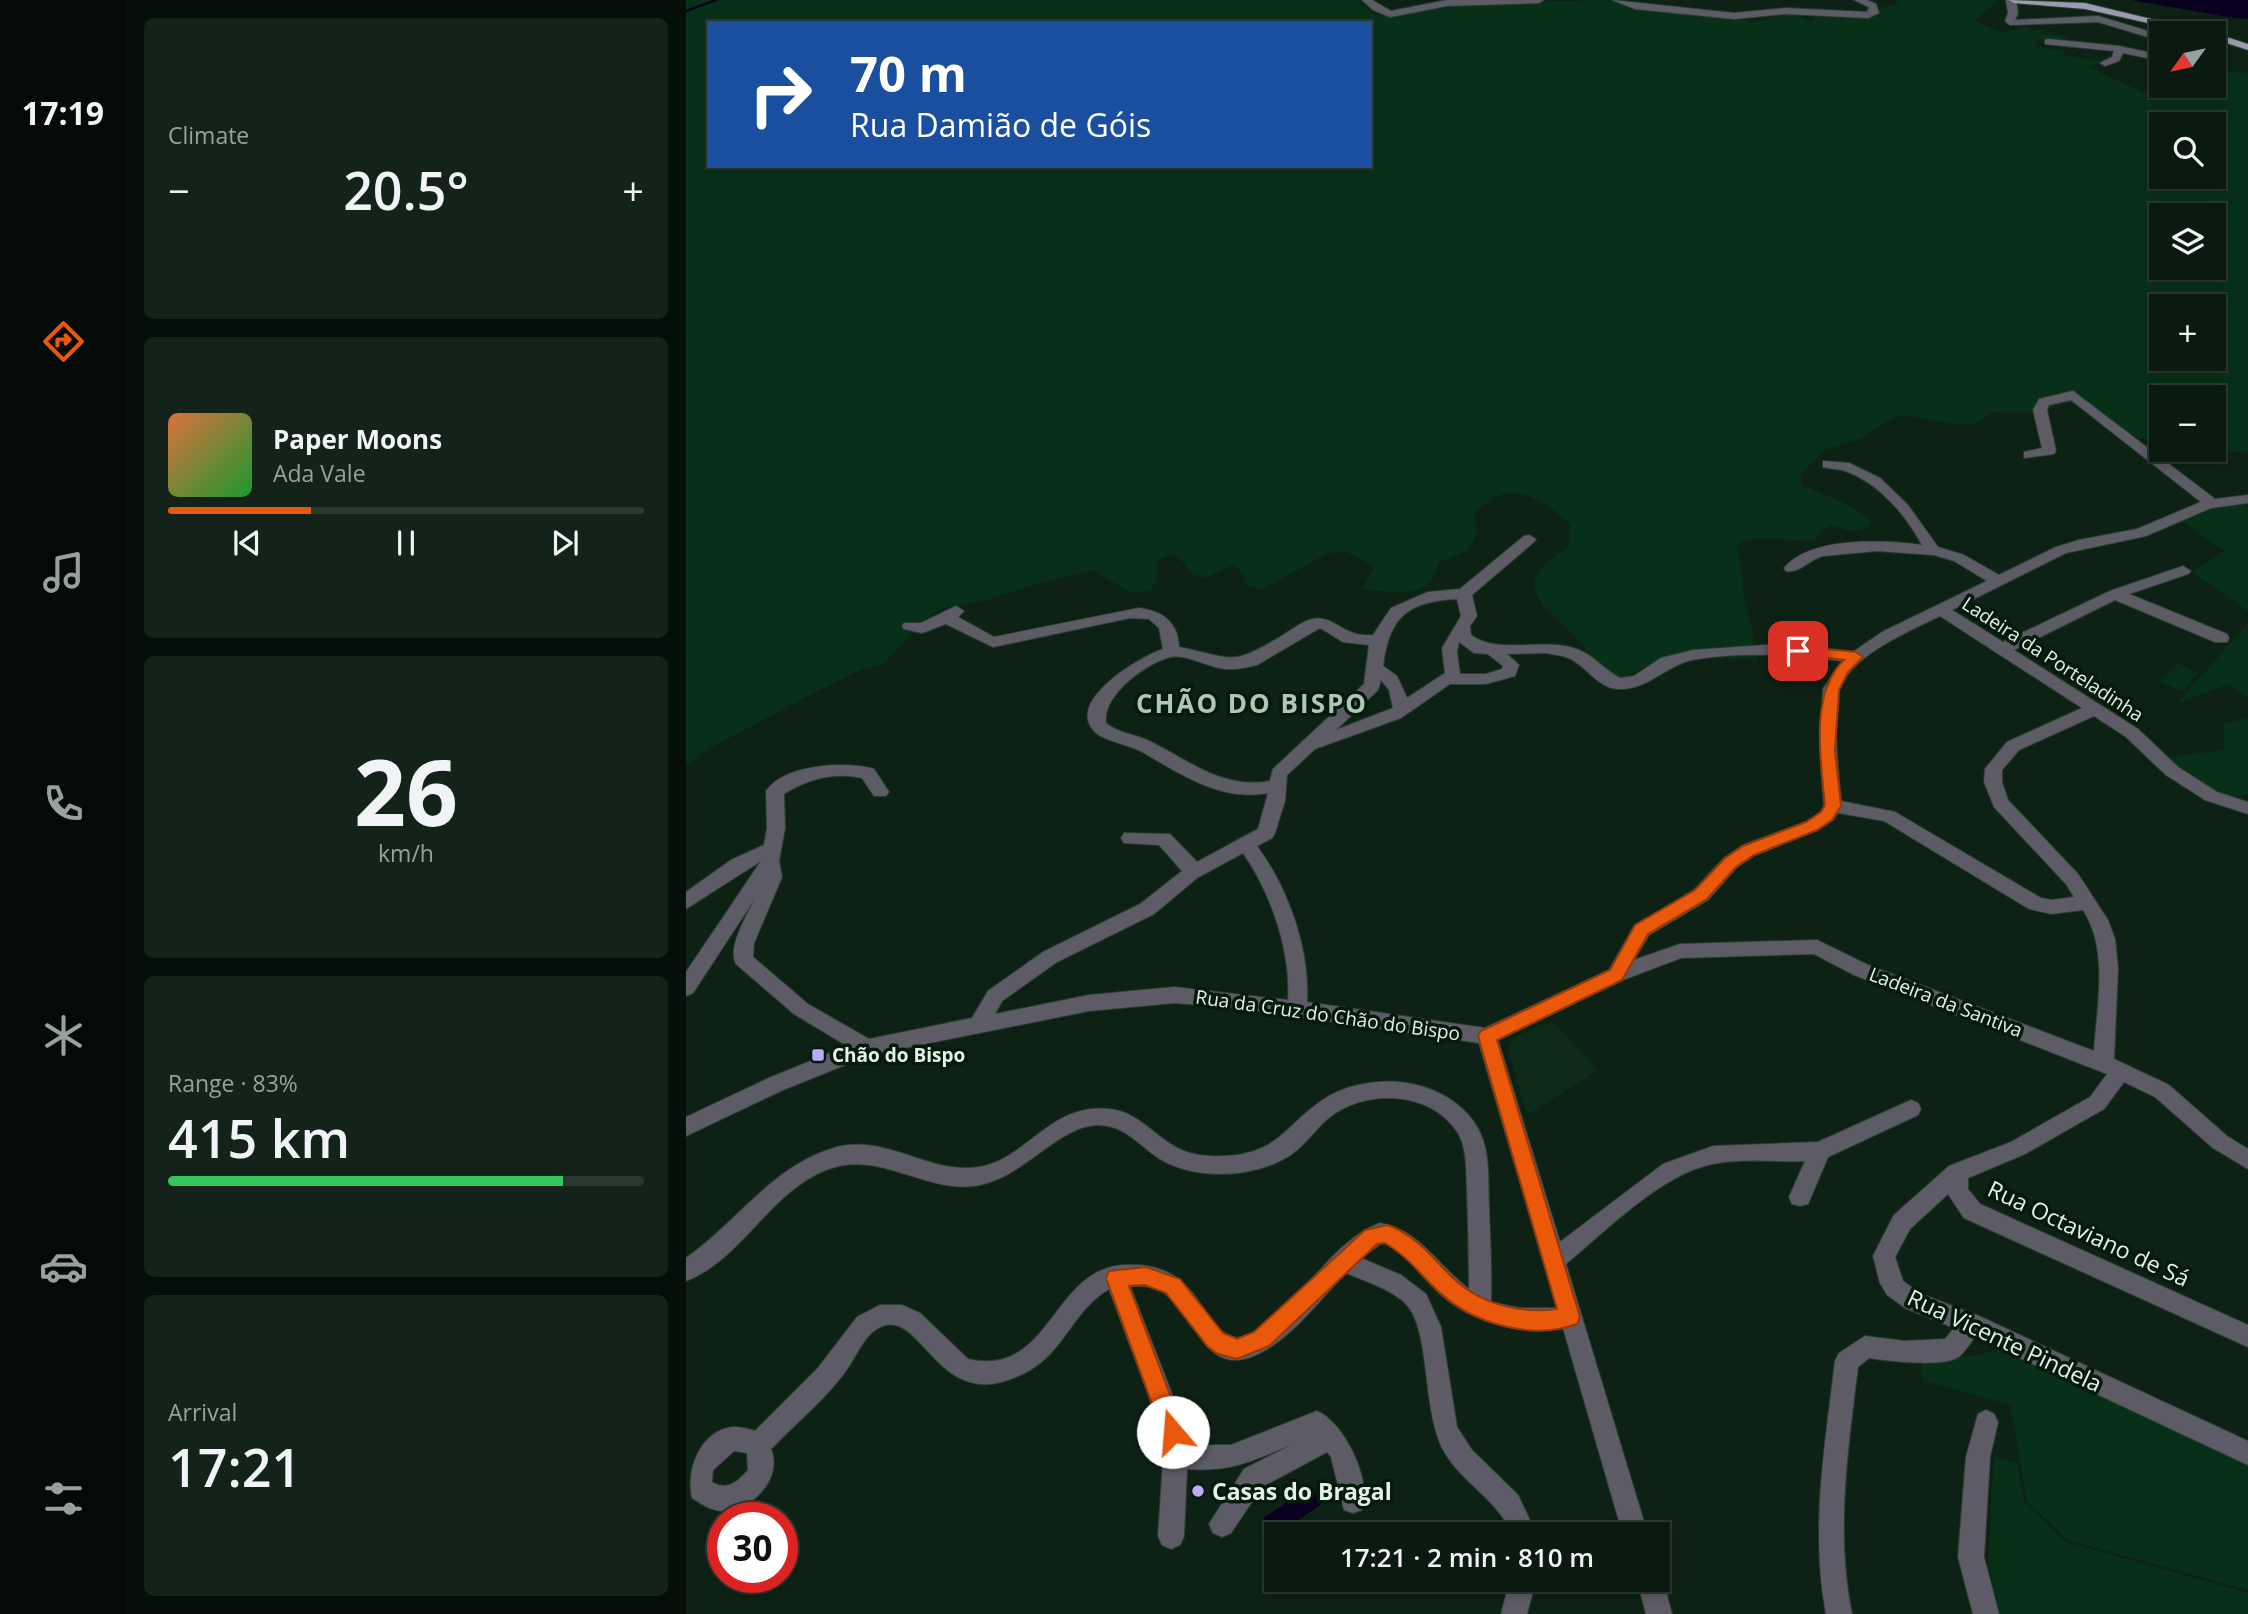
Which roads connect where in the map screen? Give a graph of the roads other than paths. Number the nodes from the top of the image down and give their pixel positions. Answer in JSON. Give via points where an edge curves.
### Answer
{"nodes":[{"id":1,"x":1367,"y":0,"type":"edge"},
{"id":2,"x":1539,"y":0,"type":"edge"},
{"id":3,"x":1617,"y":0,"type":"edge"},
{"id":4,"x":1634,"y":0,"type":"edge"},
{"id":5,"x":1860,"y":0,"type":"edge"},
{"id":6,"x":2012,"y":0,"type":"edge"},
{"id":7,"x":1743,"y":15,"type":"junction"},
{"id":8,"x":2151,"y":21,"type":"edge"},
{"id":9,"x":2149,"y":34,"type":"edge"},
{"id":10,"x":2226,"y":40,"type":"edge"},
{"id":11,"x":2048,"y":42,"type":"dead end"},
{"id":12,"x":2248,"y":47,"type":"edge"},
{"id":13,"x":2119,"y":49,"type":"junction"},
{"id":14,"x":2149,"y":55,"type":"edge"},
{"id":15,"x":2105,"y":63,"type":"dead end"},
{"id":16,"x":2029,"y":456,"type":"dead end"},
{"id":17,"x":1828,"y":464,"type":"dead end"},
{"id":18,"x":2248,"y":499,"type":"edge"},
{"id":19,"x":2212,"y":503,"type":"junction"},
{"id":20,"x":1529,"y":539,"type":"dead end"},
{"id":21,"x":1933,"y":551,"type":"junction"},
{"id":22,"x":1791,"y":568,"type":"dead end"},
{"id":23,"x":2183,"y":571,"type":"dead end"},
{"id":24,"x":1999,"y":581,"type":"junction"},
{"id":25,"x":1464,"y":594,"type":"junction"},
{"id":26,"x":2115,"y":594,"type":"junction"},
{"id":27,"x":1941,"y":610,"type":"junction"},
{"id":28,"x":910,"y":626,"type":"dead end"},
{"id":29,"x":1462,"y":626,"type":"junction"},
{"id":30,"x":2221,"y":638,"type":"dead end"},
{"id":31,"x":1378,"y":639,"type":"junction"},
{"id":32,"x":2002,"y":649,"type":"junction"},
{"id":33,"x":1493,"y":650,"type":"junction"},
{"id":34,"x":1171,"y":651,"type":"junction"},
{"id":35,"x":1856,"y":657,"type":"junction"},
{"id":36,"x":1374,"y":668,"type":"junction"},
{"id":37,"x":1446,"y":679,"type":"junction"},
{"id":38,"x":2095,"y":709,"type":"junction"},
{"id":39,"x":1401,"y":710,"type":"junction"},
{"id":40,"x":1310,"y":744,"type":"junction"},
{"id":41,"x":1278,"y":785,"type":"junction"},
{"id":42,"x":880,"y":792,"type":"dead end"},
{"id":43,"x":1833,"y":806,"type":"junction"},
{"id":44,"x":2248,"y":808,"type":"edge"},
{"id":45,"x":1130,"y":838,"type":"dead end"},
{"id":46,"x":1247,"y":845,"type":"junction"},
{"id":47,"x":771,"y":855,"type":"junction"},
{"id":48,"x":1191,"y":873,"type":"junction"},
{"id":49,"x":686,"y":902,"type":"edge"},
{"id":50,"x":2090,"y":902,"type":"junction"},
{"id":51,"x":1616,"y":975,"type":"junction"},
{"id":52,"x":686,"y":988,"type":"edge"},
{"id":53,"x":1297,"y":1009,"type":"junction"},
{"id":54,"x":977,"y":1027,"type":"junction"},
{"id":55,"x":1487,"y":1036,"type":"junction"},
{"id":56,"x":867,"y":1047,"type":"junction"},
{"id":57,"x":2113,"y":1066,"type":"junction"},
{"id":58,"x":1911,"y":1109,"type":"dead end"},
{"id":59,"x":686,"y":1127,"type":"edge"},
{"id":60,"x":1820,"y":1151,"type":"junction"},
{"id":61,"x":2248,"y":1160,"type":"edge"},
{"id":62,"x":1957,"y":1173,"type":"junction"},
{"id":63,"x":1800,"y":1197,"type":"dead end"},
{"id":64,"x":1554,"y":1260,"type":"junction"},
{"id":65,"x":1343,"y":1261,"type":"junction"},
{"id":66,"x":686,"y":1271,"type":"edge"},
{"id":67,"x":1116,"y":1278,"type":"junction"},
{"id":68,"x":1479,"y":1307,"type":"junction"},
{"id":69,"x":1570,"y":1317,"type":"junction"},
{"id":70,"x":1971,"y":1324,"type":"junction"},
{"id":71,"x":2248,"y":1336,"type":"edge"},
{"id":72,"x":1986,"y":1422,"type":"dead end"},
{"id":73,"x":1326,"y":1432,"type":"junction"},
{"id":74,"x":757,"y":1446,"type":"dead end"},
{"id":75,"x":2248,"y":1453,"type":"edge"},
{"id":76,"x":1177,"y":1456,"type":"junction"},
{"id":77,"x":1353,"y":1501,"type":"dead end"},
{"id":78,"x":1520,"y":1522,"type":"edge"},
{"id":79,"x":1632,"y":1522,"type":"edge"},
{"id":80,"x":1222,"y":1524,"type":"dead end"},
{"id":81,"x":1171,"y":1536,"type":"dead end"},
{"id":82,"x":1520,"y":1592,"type":"edge"},
{"id":83,"x":1653,"y":1592,"type":"edge"},
{"id":84,"x":1514,"y":1614,"type":"edge"},
{"id":85,"x":1659,"y":1614,"type":"edge"},
{"id":86,"x":1839,"y":1614,"type":"edge"},
{"id":87,"x":1986,"y":1614,"type":"edge"}],
"edges":[{"from":1,"to":2,"type":"street","via":[[1390,14],[1447,3]]},
{"from":3,"to":7,"type":"street","via":[[1645,7]]},
{"from":4,"to":7,"type":"street"},
{"from":5,"to":7,"type":"street","via":[[1873,6],[1874,13]]},
{"from":6,"to":8,"type":"main road","via":[[2085,6]]},
{"from":6,"to":9,"type":"street","via":[[2012,23],[2098,19]]},
{"from":10,"to":12,"type":"main road"},
{"from":11,"to":13,"type":"street"},
{"from":13,"to":14,"type":"street"},
{"from":13,"to":15,"type":"street","via":[[2116,59]]},
{"from":16,"to":19,"type":"street","via":[[2049,451],[2040,410],[2044,402],[2073,395]]},
{"from":17,"to":21,"type":"street","via":[[1841,463],[1870,477],[1905,510]]},
{"from":18,"to":19,"type":"street"},
{"from":19,"to":24,"type":"street","via":[[2141,533],[2061,550]]},
{"from":20,"to":25,"type":"street"},
{"from":21,"to":22,"type":"street","via":[[1852,548],[1807,556]]},
{"from":21,"to":24,"type":"street","via":[[1946,553]]},
{"from":23,"to":26,"type":"street"},
{"from":24,"to":27,"type":"street"},
{"from":25,"to":29,"type":"street","via":[[1469,616]]},
{"from":25,"to":31,"type":"street","via":[[1433,595],[1396,611]]},
{"from":26,"to":30,"type":"street"},
{"from":26,"to":32,"type":"street"},
{"from":27,"to":32,"type":"street","name":"Ladeira da Porteladinha"},
{"from":27,"to":35,"type":"street"},
{"from":28,"to":34,"type":"street","via":[[922,628],[952,614],[993,642],[1151,614],[1169,631]]},
{"from":29,"to":33,"type":"street","via":[[1469,643]]},
{"from":29,"to":37,"type":"street","via":[[1450,643],[1448,661],[1453,672]]},
{"from":31,"to":34,"type":"street","via":[[1347,640],[1323,623],[1313,624],[1242,663],[1225,664]]},
{"from":31,"to":36,"type":"street"},
{"from":32,"to":38,"type":"street","name":"Ladeira da Porteladinha"},
{"from":33,"to":35,"type":"street","via":[[1547,648],[1575,654],[1618,684],[1638,681],[1667,662],[1693,655],[1781,649]]},
{"from":33,"to":37,"type":"street","via":[[1511,665],[1509,672],[1476,680]]},
{"from":34,"to":41,"type":"street","via":[[1141,665],[1111,688],[1096,714],[1098,725],[1213,782],[1245,790]]},
{"from":35,"to":43,"type":"street","via":[[1831,690],[1828,750]]},
{"from":36,"to":39,"type":"street","via":[[1394,681]]},
{"from":36,"to":40,"type":"street","via":[[1371,686]]},
{"from":37,"to":39,"type":"street"},
{"from":38,"to":44,"type":"street","name":"Ladeira da Porteladinha","via":[[2132,733],[2172,771],[2211,796]]},
{"from":38,"to":50,"type":"street","via":[[2013,746],[1994,769],[1993,782],[2000,803]]},
{"from":39,"to":40,"type":"street"},
{"from":40,"to":41,"type":"street","via":[[1279,773]]},
{"from":41,"to":46,"type":"street","via":[[1266,834]]},
{"from":42,"to":47,"type":"street","via":[[868,773],[849,768],[786,783],[775,791]]},
{"from":43,"to":50,"type":"street","via":[[1889,816],[2036,904],[2052,907]]},
{"from":43,"to":51,"type":"street","via":[[1812,826],[1748,850],[1701,895],[1642,930]]},
{"from":45,"to":48,"type":"street","via":[[1164,839],[1190,865]]},
{"from":46,"to":48,"type":"street"},
{"from":46,"to":53,"type":"street","via":[[1281,909],[1300,992]]},
{"from":47,"to":49,"type":"street","via":[[758,853]]},
{"from":47,"to":52,"type":"street"},
{"from":47,"to":56,"type":"street","via":[[773,877],[745,943],[743,960],[768,985],[819,1022]]},
{"from":48,"to":54,"type":"street","via":[[1147,909],[1050,957],[995,996]]},
{"from":50,"to":57,"type":"street","via":[[2106,939]]},
{"from":51,"to":55,"type":"street","name":"Ladeira da Santiva"},
{"from":51,"to":57,"type":"street","name":"Ladeira da Santiva","via":[[1680,951],[1817,947],[1861,970]]},
{"from":53,"to":54,"type":"street","name":"Rua da Cruz do Chão do Bispo","via":[[1174,995],[1089,1003]]},
{"from":53,"to":55,"type":"street","name":"Rua da Cruz do Chão do Bispo"},
{"from":54,"to":56,"type":"street","name":"Rua da Cruz do Chão do Bispo"},
{"from":55,"to":64,"type":"street"},
{"from":56,"to":59,"type":"street","name":"Rua da Cruz do Chão do Bispo"},
{"from":57,"to":61,"type":"street","name":"Ladeira da Santiva","via":[[2162,1090],[2220,1142]]},
{"from":57,"to":62,"type":"street","name":"Rua Octaviano de Sá","via":[[2097,1103],[2018,1148]]},
{"from":58,"to":60,"type":"street"},
{"from":60,"to":63,"type":"street"},
{"from":60,"to":64,"type":"street","via":[[1713,1155],[1671,1170]]},
{"from":62,"to":70,"type":"street","name":"Rua Vicente Pindela","via":[[1902,1222],[1884,1256],[1895,1288],[1913,1301]]},
{"from":62,"to":71,"type":"street","name":"Rua Octaviano de Sá","via":[[1957,1191],[1972,1211]]},
{"from":64,"to":69,"type":"street"},
{"from":65,"to":67,"type":"street","via":[[1262,1339],[1237,1349],[1215,1340],[1173,1286],[1146,1276]]},
{"from":65,"to":68,"type":"street","via":[[1372,1236],[1388,1234]]},
{"from":65,"to":78,"type":"street","via":[[1408,1292],[1420,1303],[1429,1321],[1446,1430],[1471,1466],[1514,1507]]},
{"from":66,"to":68,"type":"street","via":[[713,1253],[790,1178],[839,1155],[875,1154],[964,1178],[983,1176],[1069,1125],[1102,1116],[1132,1125],[1177,1158],[1219,1164],[1246,1162],[1278,1152],[1328,1106],[1348,1096],[1391,1090],[1430,1097],[1469,1132],[1477,1188]]},
{"from":67,"to":74,"type":"street","via":[[1094,1285],[1069,1309],[1041,1351],[1008,1370],[971,1371],[951,1362],[909,1318],[882,1315],[863,1327],[834,1367]]},
{"from":67,"to":76,"type":"street","via":[[1159,1391]]},
{"from":68,"to":69,"type":"street","via":[[1517,1320]]},
{"from":69,"to":79,"type":"street"},
{"from":70,"to":75,"type":"street","name":"Rua Vicente Pindela"},
{"from":70,"to":86,"type":"street","via":[[1951,1349],[1905,1352],[1865,1347],[1847,1361],[1829,1531]]},
{"from":72,"to":87,"type":"street","via":[[1978,1457],[1972,1557]]},
{"from":73,"to":76,"type":"street","via":[[1317,1423],[1231,1457]]},
{"from":73,"to":77,"type":"street","via":[[1342,1451]]},
{"from":73,"to":80,"type":"street","via":[[1327,1439],[1253,1478]]},
{"from":76,"to":81,"type":"street"},
{"from":82,"to":84,"type":"street"},
{"from":83,"to":85,"type":"street"}]}
